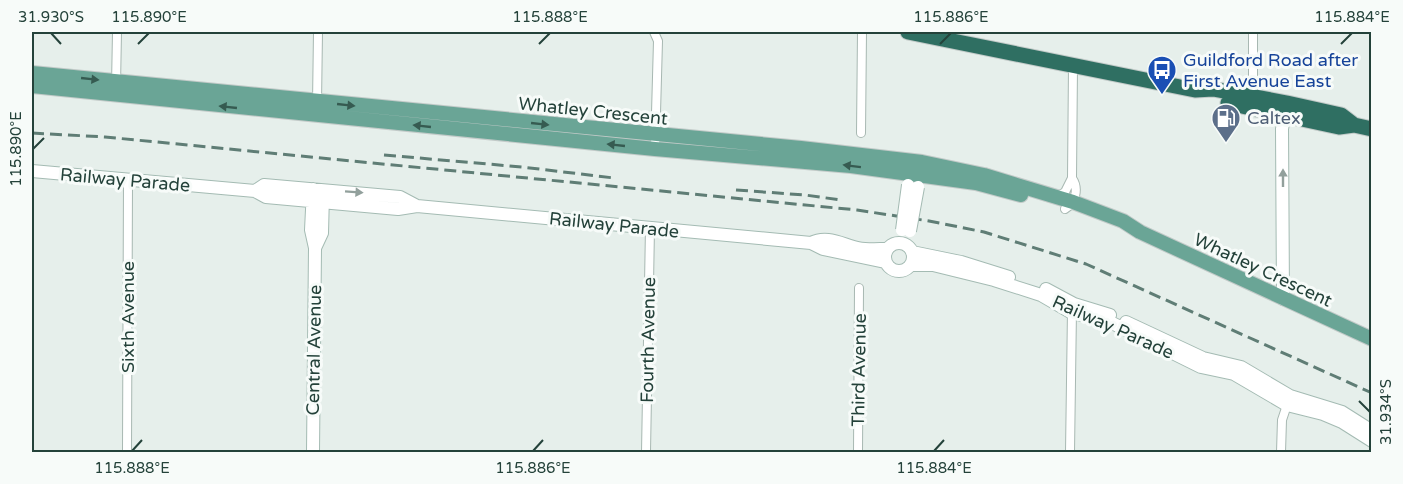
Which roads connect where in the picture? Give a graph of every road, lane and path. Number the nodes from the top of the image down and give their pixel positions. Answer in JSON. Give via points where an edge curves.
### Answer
{"nodes":[{"id":1,"x":117,"y":32,"type":"edge"},
{"id":2,"x":318,"y":32,"type":"edge"},
{"id":3,"x":654,"y":32,"type":"edge"},
{"id":4,"x":862,"y":32,"type":"edge"},
{"id":5,"x":908,"y":32,"type":"edge"},
{"id":6,"x":1253,"y":32,"type":"edge"},
{"id":7,"x":1072,"y":66,"type":"junction"},
{"id":8,"x":32,"y":73,"type":"edge"},
{"id":9,"x":32,"y":86,"type":"edge"},
{"id":10,"x":116,"y":88,"type":"junction"},
{"id":11,"x":1195,"y":90,"type":"junction"},
{"id":12,"x":1250,"y":97,"type":"junction"},
{"id":13,"x":1235,"y":104,"type":"junction"},
{"id":14,"x":317,"y":109,"type":"junction"},
{"id":15,"x":1286,"y":109,"type":"junction"},
{"id":16,"x":1371,"y":129,"type":"edge"},
{"id":17,"x":861,"y":133,"type":"dead end"},
{"id":18,"x":656,"y":142,"type":"junction"},
{"id":19,"x":32,"y":171,"type":"edge"},
{"id":20,"x":915,"y":174,"type":"junction"},
{"id":21,"x":1072,"y":178,"type":"junction"},
{"id":22,"x":128,"y":181,"type":"junction"},
{"id":23,"x":317,"y":196,"type":"junction"},
{"id":24,"x":1065,"y":203,"type":"junction"},
{"id":25,"x":650,"y":228,"type":"junction"},
{"id":26,"x":898,"y":251,"type":"junction"},
{"id":27,"x":911,"y":265,"type":"junction"},
{"id":28,"x":859,"y":288,"type":"dead end"},
{"id":29,"x":1283,"y":299,"type":"junction"},
{"id":30,"x":1073,"y":308,"type":"junction"},
{"id":31,"x":1371,"y":339,"type":"edge"},
{"id":32,"x":1288,"y":400,"type":"junction"},
{"id":33,"x":1371,"y":431,"type":"edge"},
{"id":34,"x":1371,"y":441,"type":"edge"},
{"id":35,"x":127,"y":453,"type":"edge"},
{"id":36,"x":313,"y":453,"type":"edge"},
{"id":37,"x":646,"y":453,"type":"edge"},
{"id":38,"x":858,"y":453,"type":"edge"},
{"id":39,"x":1070,"y":453,"type":"edge"},
{"id":40,"x":1281,"y":453,"type":"edge"}],
"edges":[{"from":1,"to":10,"type":"street"},
{"from":2,"to":14,"type":"street"},
{"from":3,"to":18,"type":"street","via":[[658,40]]},
{"from":4,"to":17,"type":"street"},
{"from":5,"to":7,"type":"highway"},
{"from":6,"to":12,"type":"street"},
{"from":7,"to":11,"type":"highway"},
{"from":7,"to":21,"type":"street"},
{"from":8,"to":10,"type":"main road","name":"Whatley Crescent","one_way":true},
{"from":9,"to":10,"type":"main road","name":"Whatley Crescent"},
{"from":10,"to":14,"type":"main road","name":"Whatley Crescent"},
{"from":11,"to":12,"type":"highway","via":[[1213,89]]},
{"from":11,"to":13,"type":"highway","via":[[1211,99]]},
{"from":12,"to":13,"type":"street"},
{"from":12,"to":15,"type":"highway"},
{"from":13,"to":15,"type":"highway"},
{"from":14,"to":18,"type":"main road","name":"Whatley Crescent"},
{"from":15,"to":16,"type":"highway","via":[[1339,127]]},
{"from":29,"to":15,"type":"main road","one_way":true,"via":[[1282,129]]},
{"from":18,"to":20,"type":"main road","name":"Whatley Crescent","via":[[801,148]]},
{"from":19,"to":22,"type":"main road","name":"Railway Parade"},
{"from":20,"to":24,"type":"main road","name":"Whatley Crescent"},
{"from":20,"to":26,"type":"main road","bridge":true,"via":[[906,230]]},
{"from":21,"to":24,"type":"street"},
{"from":21,"to":24,"type":"street","via":[[1076,183]]},
{"from":22,"to":23,"type":"main road","name":"Railway Parade","via":[[255,190],[266,197]]},
{"from":22,"to":35,"type":"street","name":"Sixth Avenue"},
{"from":23,"to":25,"type":"main road","name":"Railway Parade","via":[[398,209],[417,206]]},
{"from":23,"to":36,"type":"main road","name":"Central Avenue","via":[[311,230],[315,248]]},
{"from":24,"to":29,"type":"main road","name":"Whatley Crescent","via":[[1123,221]]},
{"from":25,"to":26,"type":"main road","name":"Railway Parade","via":[[811,243],[826,239],[856,248]]},
{"from":25,"to":37,"type":"street","name":"Fourth Avenue"},
{"from":26,"to":27,"type":"main road"},
{"from":26,"to":27,"type":"main road","name":"Railway Parade","via":[[895,271],[904,271]]},
{"from":26,"to":30,"type":"main road","name":"Railway Parade","via":[[1042,287]]},
{"from":27,"to":30,"type":"main road","name":"Railway Parade","via":[[933,265],[994,280]]},
{"from":28,"to":38,"type":"street","name":"Third Avenue"},
{"from":29,"to":31,"type":"main road","name":"Whatley Crescent"},
{"from":30,"to":32,"type":"main road","name":"Railway Parade","via":[[1101,311],[1203,358],[1241,367]]},
{"from":30,"to":39,"type":"street"},
{"from":32,"to":33,"type":"main road","name":"Railway Parade","via":[[1342,412]]},
{"from":32,"to":34,"type":"main road","name":"Railway Parade","via":[[1342,422]]},
{"from":32,"to":40,"type":"street","via":[[1282,420]]}]}
